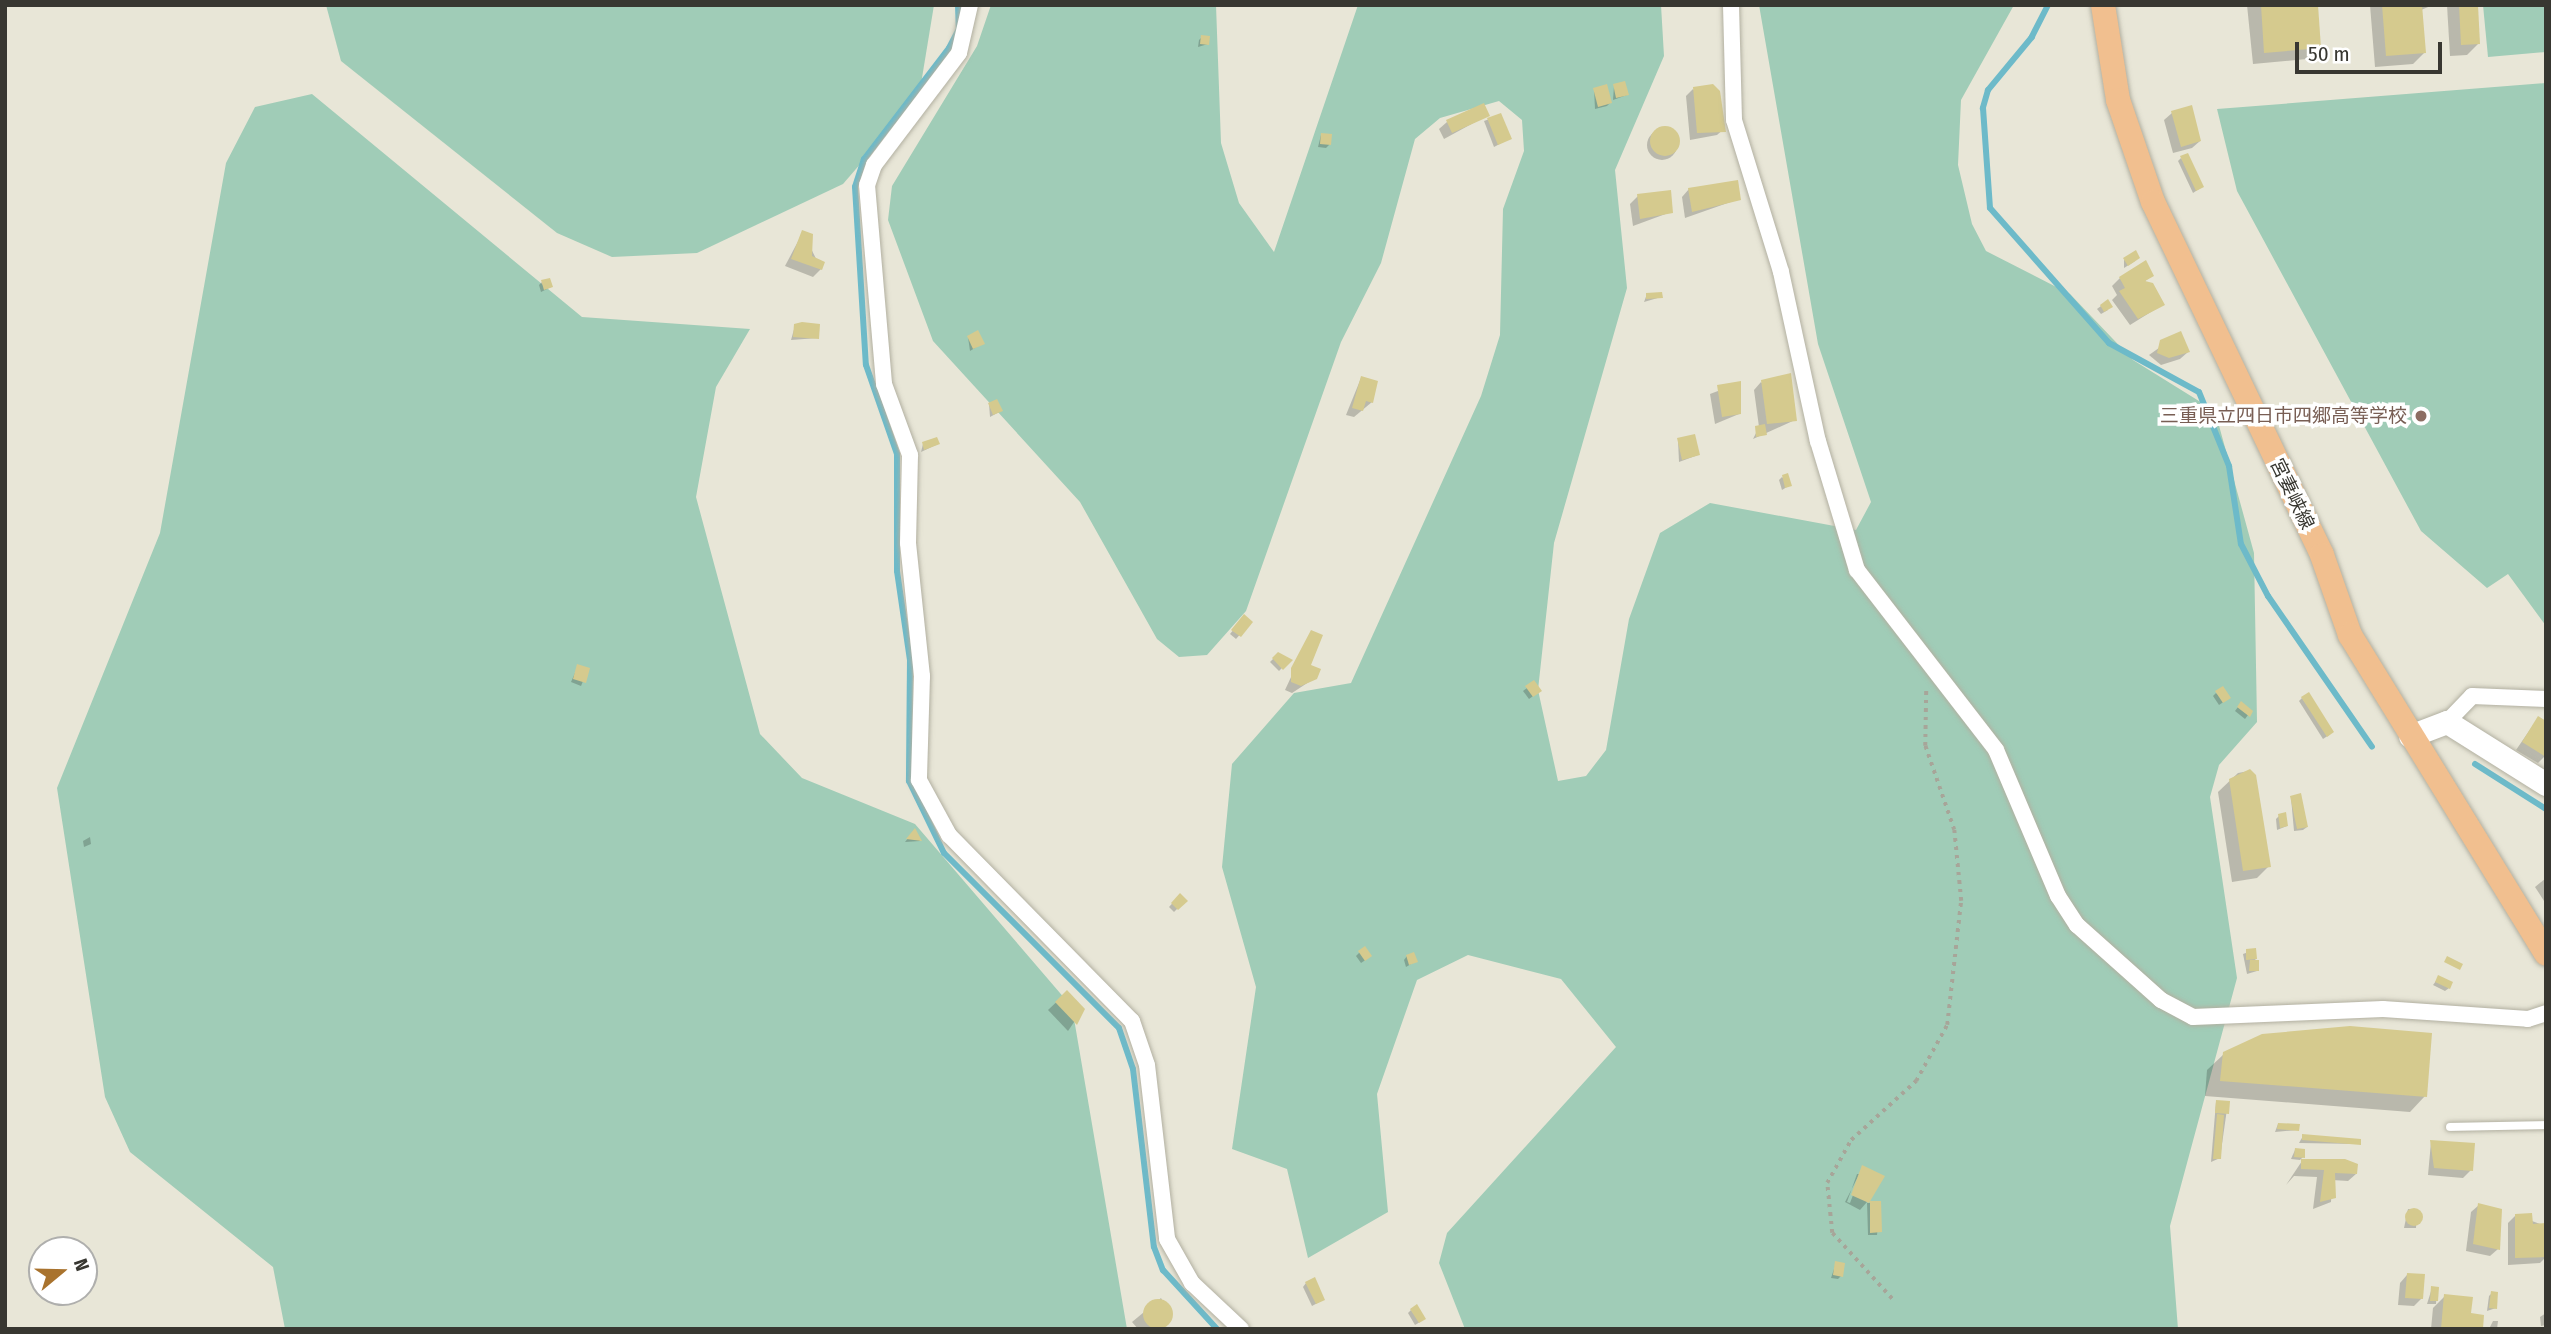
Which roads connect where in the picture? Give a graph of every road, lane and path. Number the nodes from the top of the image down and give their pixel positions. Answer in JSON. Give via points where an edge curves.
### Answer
{"nodes":[{"id":1,"x":970,"y":5,"type":"edge"},
{"id":2,"x":1731,"y":5,"type":"edge"},
{"id":3,"x":2103,"y":5,"type":"edge"},
{"id":4,"x":1927,"y":662,"type":"junction"},
{"id":5,"x":2546,"y":699,"type":"edge"},
{"id":6,"x":2447,"y":722,"type":"junction"},
{"id":7,"x":2410,"y":736,"type":"junction"},
{"id":8,"x":2546,"y":784,"type":"edge"},
{"id":9,"x":2546,"y":954,"type":"edge"},
{"id":10,"x":2546,"y":1013,"type":"edge"},
{"id":11,"x":2546,"y":1125,"type":"edge"},
{"id":12,"x":2450,"y":1127,"type":"dead end"},
{"id":13,"x":1892,"y":1299,"type":"dead end"},
{"id":14,"x":1241,"y":1329,"type":"edge"}],
"edges":[{"from":1,"to":14,"type":"street","via":[[959,53],[874,165],[867,185],[884,384],[910,455],[908,543],[922,676],[919,780],[949,835],[1132,1021],[1147,1065],[1167,1239],[1192,1283]]},
{"from":2,"to":4,"type":"street","via":[[1734,120],[1782,272],[1818,441],[1857,569]]},
{"from":3,"to":7,"type":"main road","name":"宮妻峡線","via":[[2118,100],[2153,202],[2322,555],[2350,635]]},
{"from":4,"to":10,"type":"street","via":[[1996,750],[2058,896],[2077,925],[2111,960],[2185,1015],[2383,1009],[2528,1019]]},
{"from":4,"to":13,"type":"path","via":[[1925,746],[1954,830],[1961,901],[1947,1025],[1916,1081],[1851,1140],[1827,1183],[1832,1233]]},
{"from":5,"to":6,"type":"street","via":[[2472,696]]},
{"from":6,"to":7,"type":"main road"},
{"from":6,"to":8,"type":"main road"},
{"from":7,"to":9,"type":"main road","name":"宮妻峡線"},
{"from":11,"to":12,"type":"lane"}]}
